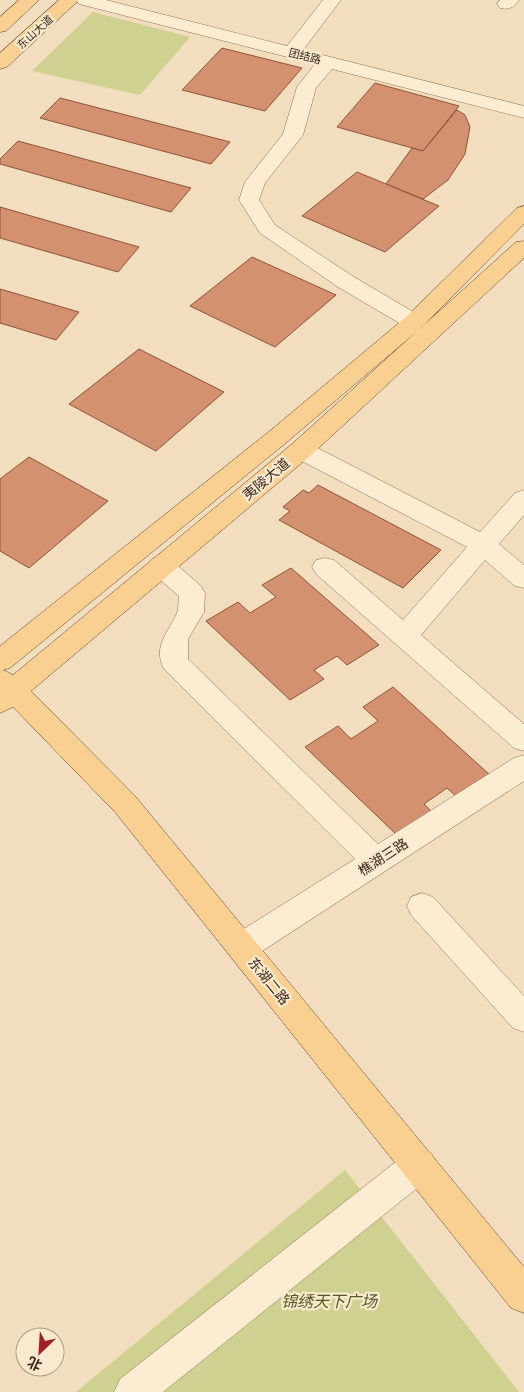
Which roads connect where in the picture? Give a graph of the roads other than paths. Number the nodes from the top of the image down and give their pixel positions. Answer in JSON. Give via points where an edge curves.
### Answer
{"nodes":[{"id":1,"x":30,"y":0,"type":"edge"},
{"id":2,"x":70,"y":0,"type":"edge"},
{"id":3,"x":85,"y":0,"type":"edge"},
{"id":4,"x":118,"y":0,"type":"edge"},
{"id":5,"x":332,"y":0,"type":"edge"},
{"id":6,"x":0,"y":28,"type":"edge"},
{"id":7,"x":296,"y":46,"type":"junction"},
{"id":8,"x":327,"y":62,"type":"junction"},
{"id":9,"x":0,"y":63,"type":"edge"},
{"id":10,"x":524,"y":104,"type":"edge"},
{"id":11,"x":524,"y":112,"type":"edge"},
{"id":12,"x":524,"y":212,"type":"edge"},
{"id":13,"x":524,"y":247,"type":"edge"},
{"id":14,"x":414,"y":322,"type":"junction"},
{"id":15,"x":301,"y":450,"type":"junction"},
{"id":16,"x":524,"y":499,"type":"edge"},
{"id":17,"x":484,"y":545,"type":"junction"},
{"id":18,"x":161,"y":566,"type":"junction"},
{"id":19,"x":325,"y":567,"type":"dead end"},
{"id":20,"x":524,"y":579,"type":"edge"},
{"id":21,"x":404,"y":636,"type":"junction"},
{"id":22,"x":0,"y":661,"type":"edge"},
{"id":23,"x":4,"y":691,"type":"edge"},
{"id":24,"x":524,"y":740,"type":"edge"},
{"id":25,"x":524,"y":766,"type":"edge"},
{"id":26,"x":376,"y":861,"type":"junction"},
{"id":27,"x":422,"y":906,"type":"dead end"},
{"id":28,"x":242,"y":947,"type":"junction"},
{"id":29,"x":524,"y":1018,"type":"edge"},
{"id":30,"x":419,"y":1165,"type":"junction"},
{"id":31,"x":524,"y":1295,"type":"edge"},
{"id":32,"x":133,"y":1392,"type":"edge"}],
"edges":[{"from":1,"to":6,"type":"main road","name":"东山大道"},
{"from":2,"to":9,"type":"main road","name":"东山大道"},
{"from":3,"to":8,"type":"street","name":"团结路"},
{"from":4,"to":7,"type":"street","name":"团结路"},
{"from":5,"to":7,"type":"street"},
{"from":7,"to":10,"type":"street","name":"团结路"},
{"from":8,"to":11,"type":"street","name":"团结路"},
{"from":8,"to":14,"type":"street","via":[[307,87],[294,135],[255,182],[249,200],[267,229],[346,282]]},
{"from":12,"to":14,"type":"main road","name":"夷陵大道"},
{"from":13,"to":15,"type":"main road","name":"夷陵大道"},
{"from":14,"to":22,"type":"main road","name":"夷陵大道","via":[[279,436]]},
{"from":15,"to":17,"type":"street"},
{"from":15,"to":18,"type":"main road","name":"夷陵大道"},
{"from":16,"to":17,"type":"street"},
{"from":17,"to":20,"type":"street"},
{"from":17,"to":21,"type":"street"},
{"from":18,"to":23,"type":"main road","name":"夷陵大道"},
{"from":18,"to":26,"type":"street","via":[[192,593],[191,612],[175,639],[174,662]]},
{"from":19,"to":21,"type":"street"},
{"from":21,"to":24,"type":"street"},
{"from":23,"to":28,"type":"main road","name":"东湖二路","via":[[126,804]]},
{"from":25,"to":26,"type":"street","name":"樵湖三路"},
{"from":26,"to":28,"type":"street","name":"樵湖三路"},
{"from":27,"to":29,"type":"street"},
{"from":28,"to":30,"type":"main road","name":"东湖二路"},
{"from":30,"to":31,"type":"main road","name":"东湖二路"},
{"from":30,"to":32,"type":"street"}]}
